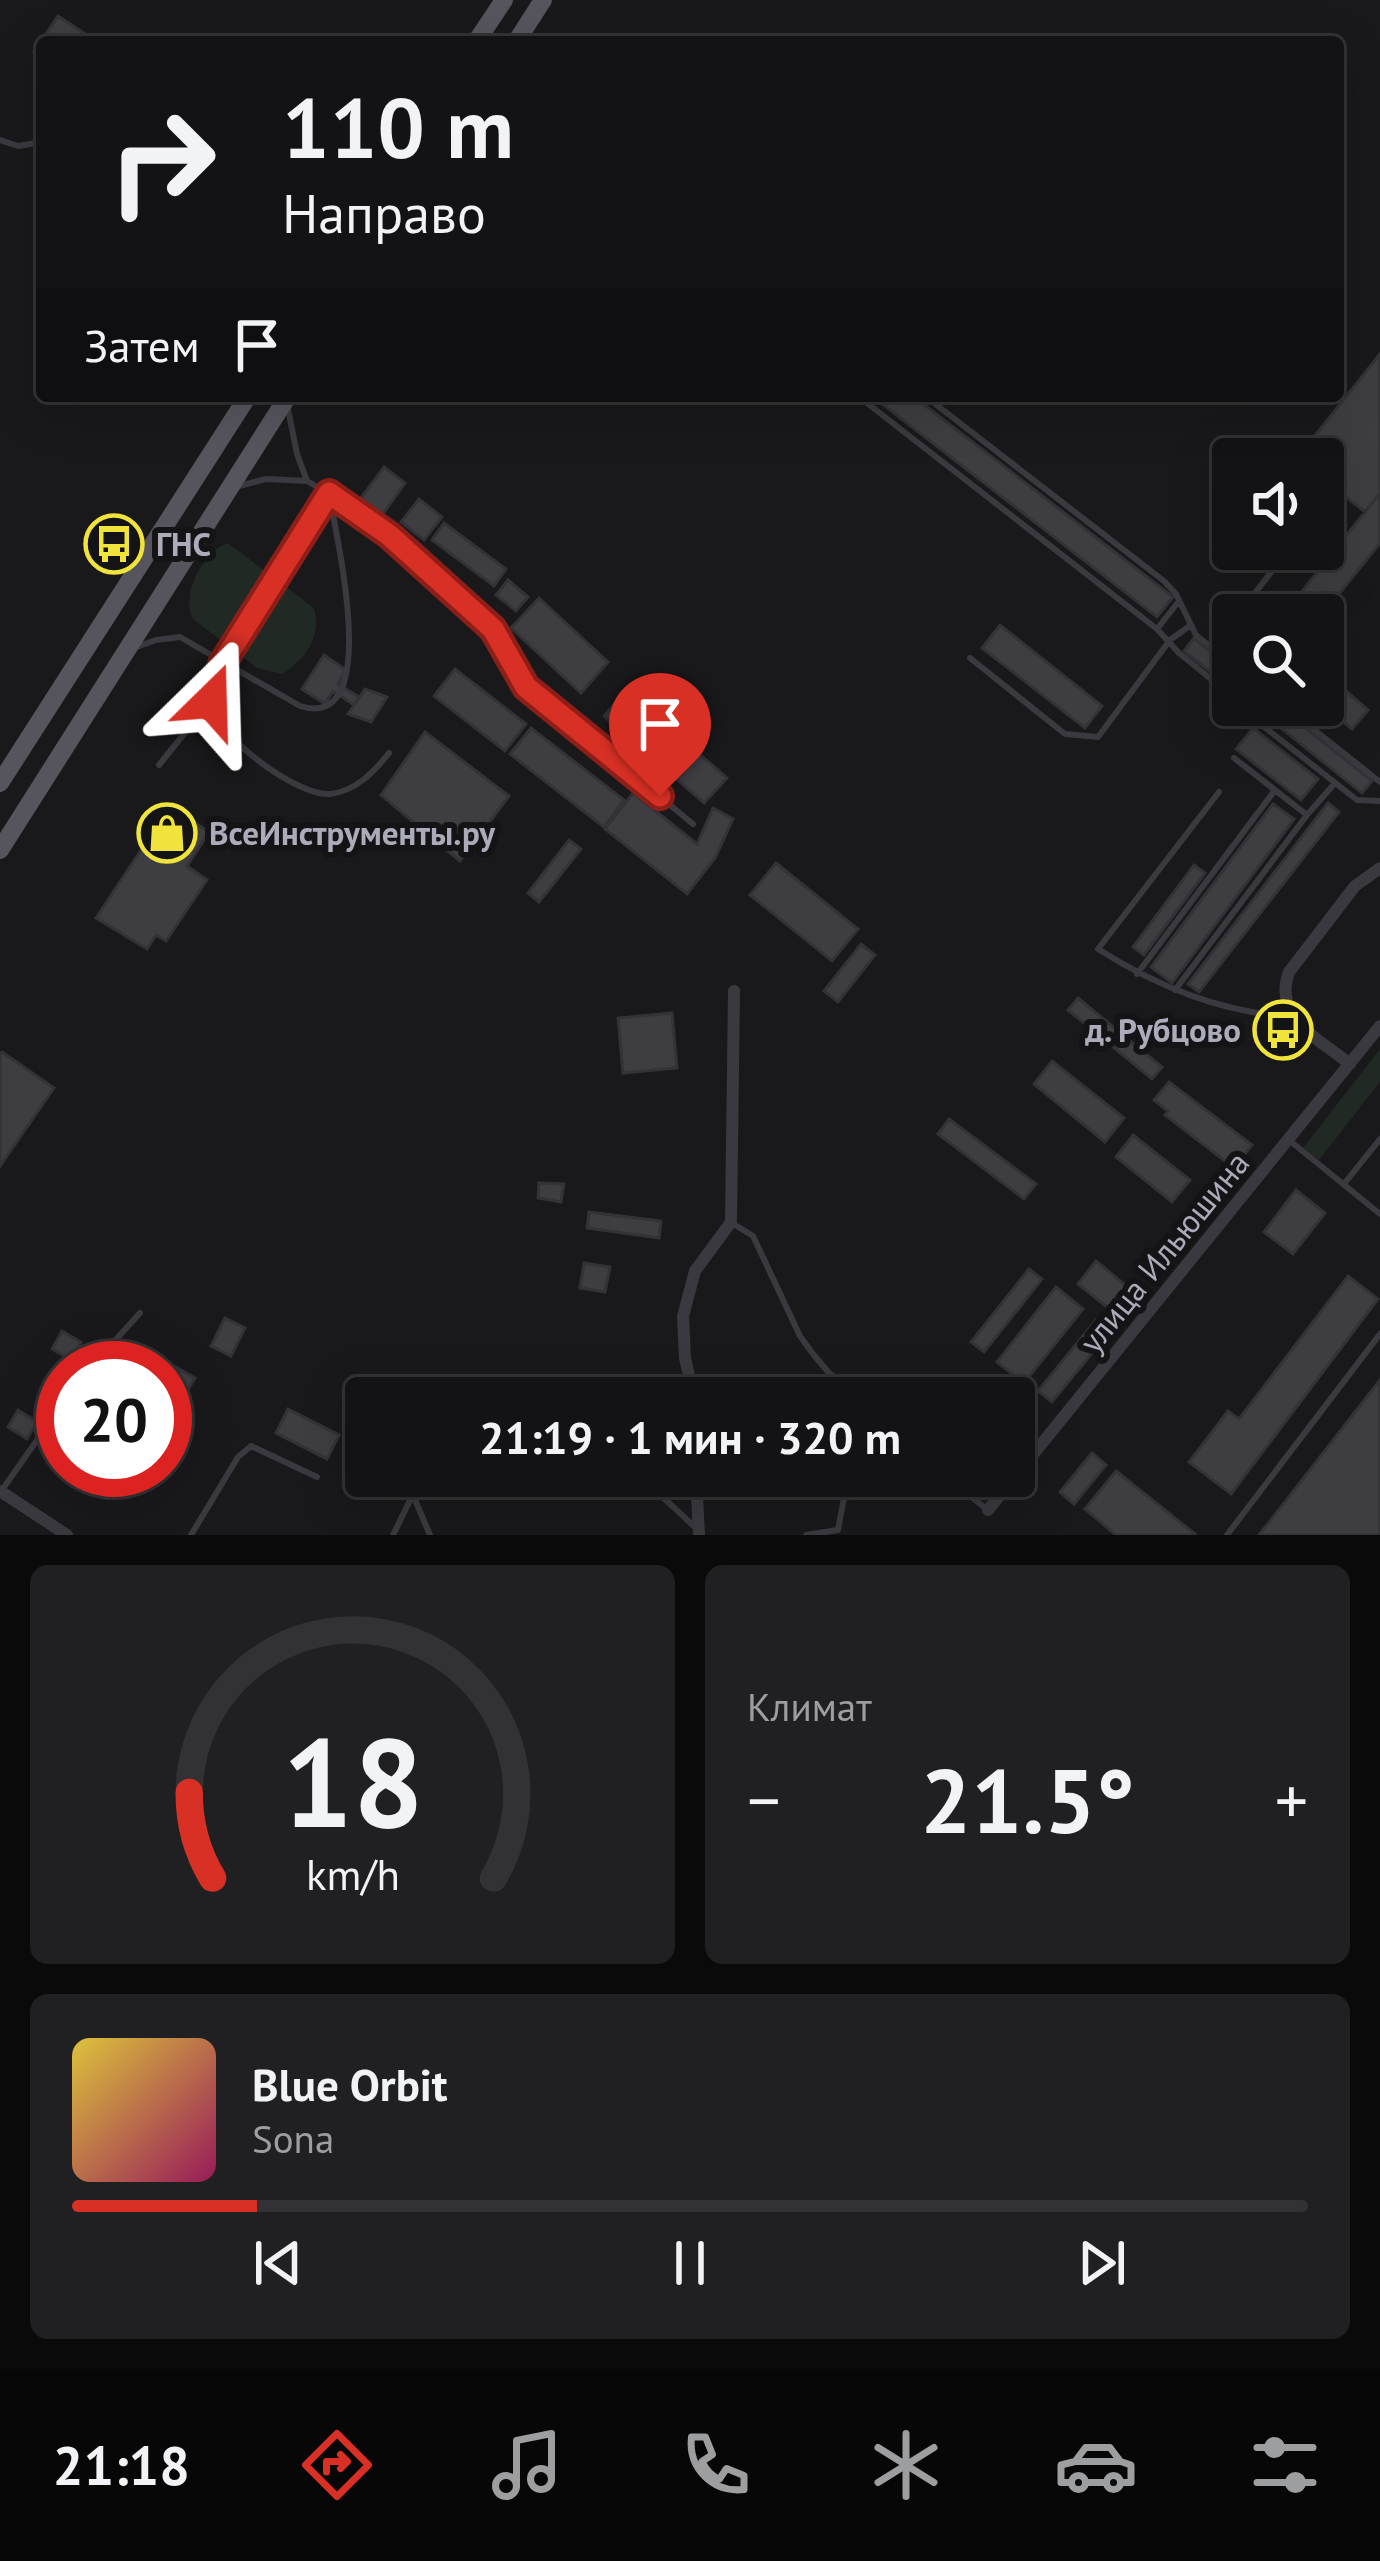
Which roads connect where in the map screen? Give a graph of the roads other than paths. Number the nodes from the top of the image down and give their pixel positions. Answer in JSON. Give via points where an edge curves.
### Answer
{"nodes":[{"id":1,"x":504,"y":0,"type":"edge"},
{"id":2,"x":543,"y":0,"type":"edge"},
{"id":3,"x":480,"y":36,"type":"edge"},
{"id":4,"x":520,"y":36,"type":"edge"},
{"id":5,"x":0,"y":140,"type":"edge"},
{"id":6,"x":36,"y":143,"type":"edge"},
{"id":7,"x":244,"y":402,"type":"edge"},
{"id":8,"x":284,"y":402,"type":"edge"},
{"id":9,"x":289,"y":402,"type":"edge"},
{"id":10,"x":867,"y":402,"type":"edge"},
{"id":11,"x":933,"y":402,"type":"edge"},
{"id":12,"x":307,"y":481,"type":"junction"},
{"id":13,"x":227,"y":492,"type":"junction"},
{"id":14,"x":329,"y":493,"type":"junction"},
{"id":15,"x":1272,"y":570,"type":"edge"},
{"id":16,"x":1253,"y":594,"type":"edge"},
{"id":17,"x":1179,"y":601,"type":"junction"},
{"id":18,"x":1191,"y":626,"type":"junction"},
{"id":19,"x":1157,"y":629,"type":"junction"},
{"id":20,"x":1170,"y":640,"type":"junction"},
{"id":21,"x":1212,"y":648,"type":"edge"},
{"id":22,"x":126,"y":652,"type":"junction"},
{"id":23,"x":970,"y":658,"type":"dead end"},
{"id":24,"x":222,"y":664,"type":"junction"},
{"id":25,"x":1212,"y":680,"type":"edge"},
{"id":26,"x":211,"y":701,"type":"junction"},
{"id":27,"x":1263,"y":726,"type":"edge"},
{"id":28,"x":1309,"y":726,"type":"edge"},
{"id":29,"x":389,"y":753,"type":"dead end"},
{"id":30,"x":1234,"y":758,"type":"dead end"},
{"id":31,"x":159,"y":765,"type":"dead end"},
{"id":32,"x":1380,"y":782,"type":"edge"},
{"id":33,"x":0,"y":783,"type":"edge"},
{"id":34,"x":1336,"y":783,"type":"junction"},
{"id":35,"x":1276,"y":790,"type":"junction"},
{"id":36,"x":1219,"y":793,"type":"dead end"},
{"id":37,"x":1380,"y":801,"type":"edge"},
{"id":38,"x":1307,"y":814,"type":"junction"},
{"id":39,"x":693,"y":824,"type":"dead end"},
{"id":40,"x":0,"y":850,"type":"edge"},
{"id":41,"x":1380,"y":868,"type":"edge"},
{"id":42,"x":1137,"y":974,"type":"junction"},
{"id":43,"x":1174,"y":990,"type":"junction"},
{"id":44,"x":734,"y":991,"type":"dead end"},
{"id":45,"x":1292,"y":1017,"type":"junction"},
{"id":46,"x":1380,"y":1026,"type":"edge"},
{"id":47,"x":1350,"y":1064,"type":"junction"},
{"id":48,"x":1380,"y":1138,"type":"edge"},
{"id":49,"x":1289,"y":1140,"type":"junction"},
{"id":50,"x":1344,"y":1184,"type":"junction"},
{"id":51,"x":1380,"y":1214,"type":"edge"},
{"id":52,"x":731,"y":1222,"type":"junction"},
{"id":53,"x":140,"y":1313,"type":"dead end"},
{"id":54,"x":1380,"y":1334,"type":"edge"},
{"id":55,"x":114,"y":1341,"type":"edge"},
{"id":56,"x":689,"y":1377,"type":"edge"},
{"id":57,"x":835,"y":1377,"type":"edge"},
{"id":58,"x":36,"y":1441,"type":"edge"},
{"id":59,"x":317,"y":1477,"type":"dead end"},
{"id":60,"x":0,"y":1492,"type":"edge"},
{"id":61,"x":412,"y":1497,"type":"edge"},
{"id":62,"x":414,"y":1497,"type":"edge"},
{"id":63,"x":662,"y":1497,"type":"edge"},
{"id":64,"x":696,"y":1497,"type":"edge"},
{"id":65,"x":849,"y":1497,"type":"edge"},
{"id":66,"x":971,"y":1497,"type":"edge"},
{"id":67,"x":988,"y":1510,"type":"joint"},
{"id":68,"x":699,"y":1533,"type":"edge"},
{"id":69,"x":67,"y":1535,"type":"edge"},
{"id":70,"x":191,"y":1535,"type":"edge"},
{"id":71,"x":393,"y":1535,"type":"edge"},
{"id":72,"x":430,"y":1535,"type":"edge"},
{"id":73,"x":806,"y":1535,"type":"edge"},
{"id":74,"x":1227,"y":1535,"type":"edge"}],
"edges":[{"from":1,"to":3,"type":"main road"},
{"from":2,"to":4,"type":"main road"},
{"from":5,"to":6,"type":"lane"},
{"from":7,"to":33,"type":"main road"},
{"from":8,"to":13,"type":"main road"},
{"from":9,"to":12,"type":"lane"},
{"from":10,"to":19,"type":"lane"},
{"from":11,"to":17,"type":"lane","via":[[1164,581]]},
{"from":12,"to":13,"type":"lane","via":[[266,479]]},
{"from":12,"to":14,"type":"lane"},
{"from":13,"to":22,"type":"main road"},
{"from":14,"to":24,"type":"lane"},
{"from":14,"to":24,"type":"lane","via":[[352,653],[346,682],[314,711]]},
{"from":14,"to":39,"type":"lane","via":[[493,629],[526,687]]},
{"from":15,"to":16,"type":"lane"},
{"from":17,"to":18,"type":"lane"},
{"from":17,"to":19,"type":"lane"},
{"from":18,"to":20,"type":"lane"},
{"from":18,"to":21,"type":"lane"},
{"from":19,"to":20,"type":"lane"},
{"from":20,"to":23,"type":"lane","via":[[1098,736],[1065,734]]},
{"from":20,"to":25,"type":"lane"},
{"from":22,"to":24,"type":"lane","via":[[180,638]]},
{"from":22,"to":40,"type":"main road"},
{"from":24,"to":26,"type":"lane"},
{"from":26,"to":29,"type":"lane","via":[[232,740],[298,786],[327,795],[372,774]]},
{"from":26,"to":31,"type":"lane"},
{"from":27,"to":34,"type":"lane"},
{"from":28,"to":32,"type":"lane"},
{"from":30,"to":35,"type":"lane"},
{"from":34,"to":37,"type":"lane","via":[[1357,800]]},
{"from":34,"to":38,"type":"lane"},
{"from":35,"to":38,"type":"lane"},
{"from":35,"to":42,"type":"lane"},
{"from":36,"to":42,"type":"lane","via":[[1098,949]]},
{"from":38,"to":43,"type":"lane"},
{"from":41,"to":45,"type":"street","via":[[1355,886],[1289,972],[1283,988]]},
{"from":42,"to":43,"type":"lane"},
{"from":43,"to":45,"type":"lane","via":[[1248,1014]]},
{"from":44,"to":52,"type":"street"},
{"from":45,"to":47,"type":"street"},
{"from":46,"to":47,"type":"street","name":"улица Ильюшина"},
{"from":47,"to":49,"type":"street","name":"улица Ильюшина"},
{"from":48,"to":50,"type":"lane"},
{"from":49,"to":50,"type":"lane"},
{"from":49,"to":67,"type":"street","name":"улица Ильюшина"},
{"from":50,"to":51,"type":"lane"},
{"from":52,"to":56,"type":"street","via":[[695,1270],[683,1316]]},
{"from":52,"to":57,"type":"lane","via":[[753,1237],[800,1336]]},
{"from":53,"to":55,"type":"lane"},
{"from":54,"to":74,"type":"lane"},
{"from":58,"to":60,"type":"lane"},
{"from":59,"to":70,"type":"lane","via":[[251,1445]]},
{"from":60,"to":69,"type":"street"},
{"from":61,"to":71,"type":"lane"},
{"from":62,"to":72,"type":"lane"},
{"from":63,"to":68,"type":"lane"},
{"from":64,"to":68,"type":"street"},
{"from":65,"to":73,"type":"lane","via":[[838,1530]]},
{"from":66,"to":67,"type":"lane"}]}
